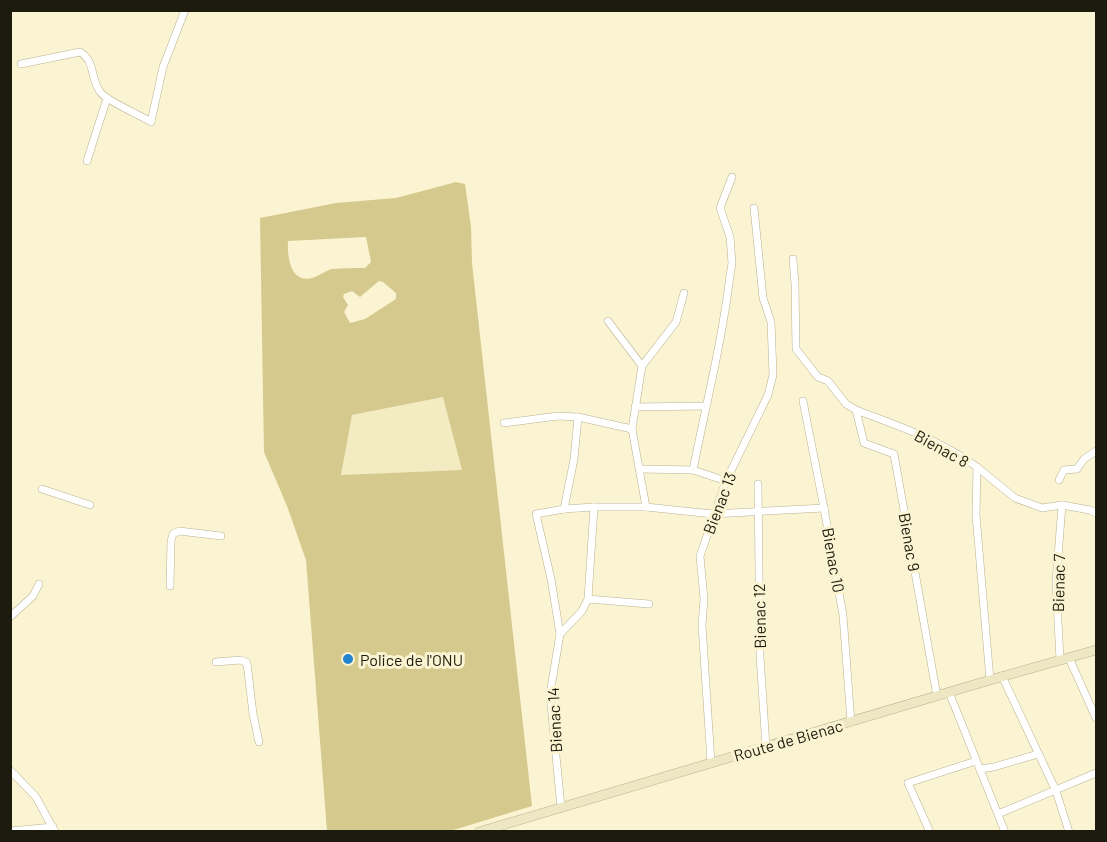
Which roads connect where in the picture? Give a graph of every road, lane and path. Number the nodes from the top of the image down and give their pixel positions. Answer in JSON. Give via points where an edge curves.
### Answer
{"nodes":[{"id":1,"x":185,"y":10,"type":"edge"},
{"id":2,"x":21,"y":64,"type":"dead end"},
{"id":3,"x":107,"y":98,"type":"junction"},
{"id":4,"x":87,"y":161,"type":"dead end"},
{"id":5,"x":732,"y":177,"type":"dead end"},
{"id":6,"x":754,"y":208,"type":"dead end"},
{"id":7,"x":793,"y":259,"type":"dead end"},
{"id":8,"x":684,"y":293,"type":"dead end"},
{"id":9,"x":608,"y":321,"type":"dead end"},
{"id":10,"x":642,"y":366,"type":"junction"},
{"id":11,"x":803,"y":401,"type":"dead end"},
{"id":12,"x":706,"y":406,"type":"junction"},
{"id":13,"x":635,"y":407,"type":"junction"},
{"id":14,"x":856,"y":410,"type":"junction"},
{"id":15,"x":578,"y":417,"type":"junction"},
{"id":16,"x":504,"y":423,"type":"dead end"},
{"id":17,"x":632,"y":429,"type":"junction"},
{"id":18,"x":1096,"y":451,"type":"edge"},
{"id":19,"x":977,"y":467,"type":"junction"},
{"id":20,"x":640,"y":469,"type":"junction"},
{"id":21,"x":693,"y":470,"type":"junction"},
{"id":22,"x":1059,"y":480,"type":"dead end"},
{"id":23,"x":726,"y":481,"type":"junction"},
{"id":24,"x":758,"y":484,"type":"dead end"},
{"id":25,"x":42,"y":489,"type":"dead end"},
{"id":26,"x":90,"y":505,"type":"dead end"},
{"id":27,"x":1062,"y":505,"type":"junction"},
{"id":28,"x":594,"y":507,"type":"junction"},
{"id":29,"x":646,"y":507,"type":"junction"},
{"id":30,"x":824,"y":508,"type":"junction"},
{"id":31,"x":564,"y":509,"type":"junction"},
{"id":32,"x":757,"y":510,"type":"junction"},
{"id":33,"x":1096,"y":513,"type":"edge"},
{"id":34,"x":713,"y":514,"type":"junction"},
{"id":35,"x":221,"y":536,"type":"dead end"},
{"id":36,"x":39,"y":584,"type":"dead end"},
{"id":37,"x":170,"y":586,"type":"dead end"},
{"id":38,"x":588,"y":600,"type":"junction"},
{"id":39,"x":649,"y":604,"type":"dead end"},
{"id":40,"x":10,"y":617,"type":"edge"},
{"id":41,"x":560,"y":634,"type":"junction"},
{"id":42,"x":1096,"y":650,"type":"edge"},
{"id":43,"x":1064,"y":659,"type":"junction"},
{"id":44,"x":216,"y":662,"type":"dead end"},
{"id":45,"x":1002,"y":676,"type":"junction"},
{"id":46,"x":990,"y":680,"type":"junction"},
{"id":47,"x":949,"y":692,"type":"junction"},
{"id":48,"x":937,"y":696,"type":"junction"},
{"id":49,"x":1096,"y":718,"type":"edge"},
{"id":50,"x":851,"y":722,"type":"junction"},
{"id":51,"x":259,"y":742,"type":"dead end"},
{"id":52,"x":766,"y":747,"type":"junction"},
{"id":53,"x":1038,"y":754,"type":"junction"},
{"id":54,"x":976,"y":760,"type":"junction"},
{"id":55,"x":711,"y":762,"type":"junction"},
{"id":56,"x":980,"y":769,"type":"junction"},
{"id":57,"x":10,"y":770,"type":"edge"},
{"id":58,"x":1096,"y":773,"type":"edge"},
{"id":59,"x":1056,"y":791,"type":"junction"},
{"id":60,"x":561,"y":807,"type":"junction"},
{"id":61,"x":998,"y":814,"type":"junction"},
{"id":62,"x":54,"y":829,"type":"edge"},
{"id":63,"x":10,"y":831,"type":"edge"},
{"id":64,"x":479,"y":831,"type":"edge"},
{"id":65,"x":930,"y":831,"type":"edge"},
{"id":66,"x":1005,"y":831,"type":"edge"},
{"id":67,"x":1070,"y":831,"type":"edge"}],
"edges":[{"from":1,"to":3,"type":"street","via":[[163,67],[151,122]]},
{"from":2,"to":3,"type":"street","via":[[80,52],[88,57],[98,88]]},
{"from":3,"to":4,"type":"street"},
{"from":5,"to":12,"type":"street","via":[[720,208],[728,227],[732,263]]},
{"from":6,"to":23,"type":"street","name":"Bienac 13","via":[[762,298],[771,322],[773,375],[768,395]]},
{"from":7,"to":14,"type":"street","name":"Bienac 8","via":[[796,349],[818,377],[828,381],[846,404]]},
{"from":8,"to":10,"type":"street","via":[[675,322]]},
{"from":9,"to":10,"type":"street"},
{"from":10,"to":13,"type":"street"},
{"from":11,"to":30,"type":"street","name":"Bienac 10"},
{"from":12,"to":13,"type":"street"},
{"from":12,"to":21,"type":"street"},
{"from":13,"to":17,"type":"street"},
{"from":14,"to":19,"type":"street","name":"Bienac 8","via":[[925,435]]},
{"from":14,"to":48,"type":"street","name":"Bienac 9","via":[[864,443],[894,454]]},
{"from":15,"to":16,"type":"street"},
{"from":15,"to":17,"type":"street"},
{"from":15,"to":31,"type":"street"},
{"from":17,"to":20,"type":"street"},
{"from":18,"to":22,"type":"street","via":[[1077,469],[1064,470]]},
{"from":19,"to":27,"type":"street","via":[[1015,498],[1042,508]]},
{"from":19,"to":46,"type":"street","name":"Bienac 8","via":[[976,515]]},
{"from":20,"to":21,"type":"street"},
{"from":20,"to":29,"type":"street"},
{"from":21,"to":23,"type":"street"},
{"from":23,"to":34,"type":"street","name":"Bienac 13"},
{"from":24,"to":32,"type":"street","name":"Bienac 12"},
{"from":25,"to":26,"type":"street"},
{"from":27,"to":33,"type":"street"},
{"from":27,"to":43,"type":"street","name":"Bienac 7","via":[[1056,582]]},
{"from":28,"to":29,"type":"street"},
{"from":28,"to":31,"type":"street"},
{"from":28,"to":38,"type":"street"},
{"from":29,"to":34,"type":"street"},
{"from":30,"to":32,"type":"street"},
{"from":30,"to":50,"type":"street","name":"Bienac 10","via":[[843,615]]},
{"from":31,"to":41,"type":"street","name":"Bienac 14","via":[[536,514]]},
{"from":32,"to":34,"type":"street"},
{"from":32,"to":52,"type":"street","name":"Bienac 12"},
{"from":34,"to":55,"type":"street","name":"Bienac 13","via":[[700,556]]},
{"from":35,"to":37,"type":"street","via":[[176,531],[171,541]]},
{"from":36,"to":40,"type":"street","via":[[33,596]]},
{"from":38,"to":39,"type":"street"},
{"from":38,"to":41,"type":"street"},
{"from":41,"to":60,"type":"street","name":"Bienac 14","via":[[550,694]]},
{"from":42,"to":43,"type":"main road","name":"Route de Bienac"},
{"from":43,"to":45,"type":"main road","name":"Route de Bienac"},
{"from":43,"to":49,"type":"street"},
{"from":44,"to":51,"type":"street","via":[[247,663]]},
{"from":45,"to":46,"type":"main road","name":"Route de Bienac"},
{"from":45,"to":53,"type":"street"},
{"from":46,"to":47,"type":"main road","name":"Route de Bienac"},
{"from":47,"to":48,"type":"main road","name":"Route de Bienac"},
{"from":47,"to":54,"type":"street"},
{"from":48,"to":50,"type":"main road","name":"Route de Bienac"},
{"from":50,"to":52,"type":"main road","name":"Route de Bienac"},
{"from":52,"to":55,"type":"main road","name":"Route de Bienac"},
{"from":53,"to":56,"type":"street"},
{"from":53,"to":59,"type":"street"},
{"from":54,"to":56,"type":"street"},
{"from":54,"to":65,"type":"street","via":[[909,783]]},
{"from":55,"to":60,"type":"main road","name":"Route de Bienac"},
{"from":56,"to":61,"type":"street"},
{"from":57,"to":62,"type":"street","via":[[36,798]]},
{"from":58,"to":59,"type":"street"},
{"from":59,"to":61,"type":"street"},
{"from":59,"to":67,"type":"street"},
{"from":60,"to":64,"type":"main road","name":"Route de Bienac"},
{"from":61,"to":66,"type":"street"},
{"from":62,"to":63,"type":"street"}]}
